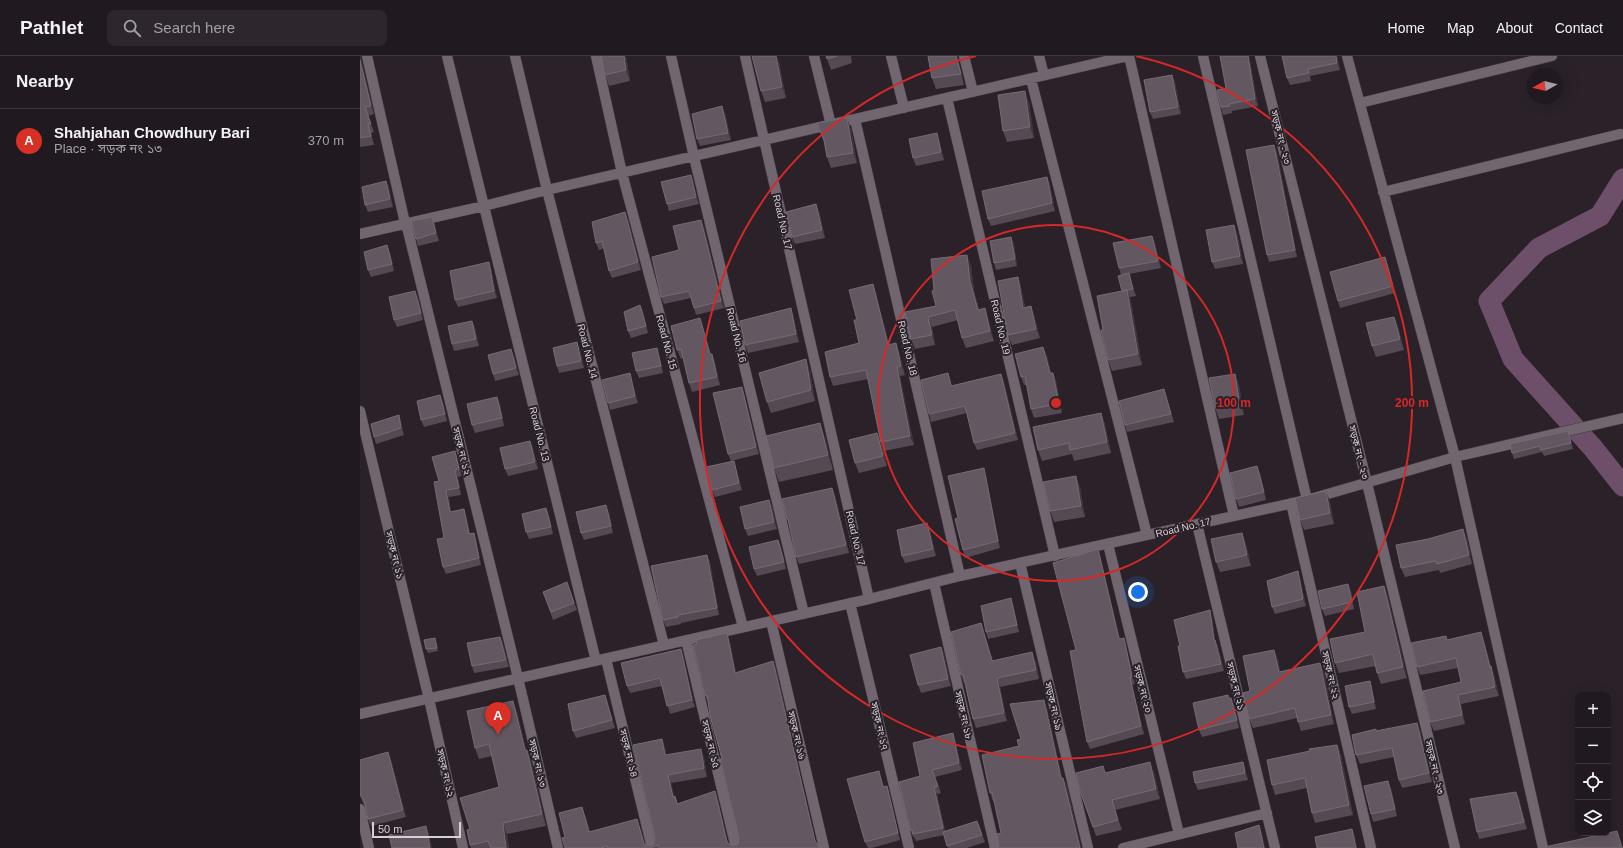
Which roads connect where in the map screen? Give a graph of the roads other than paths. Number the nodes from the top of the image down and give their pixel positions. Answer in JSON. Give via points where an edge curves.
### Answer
{"nodes":[{"id":1,"x":367,"y":56,"type":"edge"},
{"id":2,"x":447,"y":56,"type":"edge"},
{"id":3,"x":515,"y":56,"type":"edge"},
{"id":4,"x":596,"y":56,"type":"edge"},
{"id":5,"x":671,"y":56,"type":"edge"},
{"id":6,"x":745,"y":56,"type":"edge"},
{"id":7,"x":814,"y":56,"type":"edge"},
{"id":8,"x":891,"y":56,"type":"edge"},
{"id":9,"x":964,"y":56,"type":"edge"},
{"id":10,"x":1039,"y":56,"type":"edge"},
{"id":11,"x":1129,"y":56,"type":"edge"},
{"id":12,"x":1202,"y":56,"type":"edge"},
{"id":13,"x":1260,"y":56,"type":"edge"},
{"id":14,"x":1347,"y":56,"type":"edge"},
{"id":15,"x":1552,"y":56,"type":"edge"},
{"id":16,"x":1115,"y":58,"type":"edge"},
{"id":17,"x":1044,"y":76,"type":"junction"},
{"id":18,"x":1031,"y":78,"type":"junction"},
{"id":19,"x":973,"y":92,"type":"junction"},
{"id":20,"x":947,"y":98,"type":"junction"},
{"id":21,"x":1360,"y":103,"type":"junction"},
{"id":22,"x":904,"y":108,"type":"junction"},
{"id":23,"x":855,"y":119,"type":"junction"},
{"id":24,"x":831,"y":125,"type":"junction"},
{"id":25,"x":1620,"y":134,"type":"dead end"},
{"id":26,"x":765,"y":140,"type":"junction"},
{"id":27,"x":694,"y":157,"type":"junction"},
{"id":28,"x":622,"y":173,"type":"junction"},
{"id":29,"x":547,"y":190,"type":"junction"},
{"id":30,"x":1383,"y":192,"type":"junction"},
{"id":31,"x":484,"y":206,"type":"junction"},
{"id":32,"x":405,"y":223,"type":"junction"},
{"id":33,"x":360,"y":234,"type":"edge"},
{"id":34,"x":360,"y":411,"type":"edge"},
{"id":35,"x":1623,"y":418,"type":"edge"},
{"id":36,"x":1455,"y":457,"type":"junction"},
{"id":37,"x":1367,"y":483,"type":"junction"},
{"id":38,"x":1307,"y":500,"type":"junction"},
{"id":39,"x":1291,"y":503,"type":"junction"},
{"id":40,"x":1234,"y":516,"type":"junction"},
{"id":41,"x":1197,"y":524,"type":"junction"},
{"id":42,"x":1147,"y":535,"type":"junction"},
{"id":43,"x":1108,"y":544,"type":"junction"},
{"id":44,"x":1055,"y":556,"type":"junction"},
{"id":45,"x":1020,"y":563,"type":"junction"},
{"id":46,"x":960,"y":576,"type":"junction"},
{"id":47,"x":934,"y":583,"type":"junction"},
{"id":48,"x":869,"y":599,"type":"junction"},
{"id":49,"x":850,"y":603,"type":"junction"},
{"id":50,"x":804,"y":614,"type":"junction"},
{"id":51,"x":771,"y":621,"type":"junction"},
{"id":52,"x":743,"y":628,"type":"junction"},
{"id":53,"x":686,"y":640,"type":"junction"},
{"id":54,"x":664,"y":645,"type":"junction"},
{"id":55,"x":601,"y":660,"type":"junction"},
{"id":56,"x":518,"y":678,"type":"junction"},
{"id":57,"x":429,"y":699,"type":"junction"},
{"id":58,"x":360,"y":714,"type":"edge"},
{"id":59,"x":360,"y":809,"type":"edge"},
{"id":60,"x":1267,"y":813,"type":"junction"},
{"id":61,"x":1179,"y":834,"type":"junction"},
{"id":62,"x":369,"y":848,"type":"edge"},
{"id":63,"x":463,"y":848,"type":"edge"},
{"id":64,"x":558,"y":848,"type":"edge"},
{"id":65,"x":652,"y":848,"type":"edge"},
{"id":66,"x":736,"y":848,"type":"edge"},
{"id":67,"x":824,"y":848,"type":"edge"},
{"id":68,"x":909,"y":848,"type":"edge"},
{"id":69,"x":995,"y":848,"type":"edge"},
{"id":70,"x":1088,"y":848,"type":"edge"},
{"id":71,"x":1123,"y":848,"type":"edge"},
{"id":72,"x":1275,"y":848,"type":"edge"},
{"id":73,"x":1371,"y":848,"type":"edge"},
{"id":74,"x":1455,"y":848,"type":"edge"},
{"id":75,"x":1543,"y":848,"type":"edge"}],
"edges":[{"from":1,"to":32,"type":"street","name":"সড়ক নং ১২"},
{"from":2,"to":31,"type":"street","name":"Road No. 13"},
{"from":3,"to":29,"type":"street","name":"Road No. 14"},
{"from":4,"to":28,"type":"street","name":"Road No. 15"},
{"from":5,"to":27,"type":"street","name":"Road No. 16"},
{"from":6,"to":26,"type":"street","name":"Road No. 17"},
{"from":7,"to":24,"type":"street"},
{"from":8,"to":22,"type":"street"},
{"from":9,"to":19,"type":"street"},
{"from":10,"to":17,"type":"street"},
{"from":11,"to":16,"type":"street"},
{"from":11,"to":40,"type":"street"},
{"from":12,"to":38,"type":"street"},
{"from":13,"to":37,"type":"street","name":"সড়ক নং - ২৩"},
{"from":14,"to":21,"type":"street"},
{"from":15,"to":21,"type":"street"},
{"from":16,"to":17,"type":"street"},
{"from":17,"to":18,"type":"street"},
{"from":18,"to":19,"type":"street"},
{"from":18,"to":42,"type":"street"},
{"from":19,"to":20,"type":"street"},
{"from":20,"to":22,"type":"street"},
{"from":20,"to":44,"type":"street","name":"Road No. 19"},
{"from":21,"to":30,"type":"street"},
{"from":22,"to":23,"type":"street"},
{"from":23,"to":24,"type":"street"},
{"from":23,"to":46,"type":"street","name":"Road No. 18"},
{"from":24,"to":26,"type":"street"},
{"from":25,"to":30,"type":"street"},
{"from":26,"to":27,"type":"street"},
{"from":26,"to":48,"type":"street","name":"Road No. 17"},
{"from":27,"to":28,"type":"street"},
{"from":27,"to":50,"type":"street","name":"Road No. 16"},
{"from":28,"to":29,"type":"street"},
{"from":28,"to":52,"type":"street","name":"Road No. 15"},
{"from":29,"to":31,"type":"street"},
{"from":29,"to":54,"type":"street","name":"Road No. 14"},
{"from":30,"to":36,"type":"street"},
{"from":31,"to":32,"type":"street"},
{"from":31,"to":55,"type":"street","name":"Road No. 13"},
{"from":32,"to":33,"type":"street"},
{"from":32,"to":56,"type":"street","name":"সড়ক নং ১২"},
{"from":34,"to":57,"type":"street","name":"সড়ক নং ১১"},
{"from":35,"to":36,"type":"street","name":"Road No. 17"},
{"from":36,"to":37,"type":"street","name":"Road No. 17"},
{"from":36,"to":75,"type":"street"},
{"from":37,"to":38,"type":"street","name":"Road No. 17"},
{"from":37,"to":74,"type":"street","name":"সড়ক নং - ২৩"},
{"from":38,"to":39,"type":"street","name":"Road No. 17"},
{"from":39,"to":40,"type":"street","name":"Road No. 17"},
{"from":39,"to":73,"type":"street","name":"সড়ক নং ২২"},
{"from":40,"to":41,"type":"street","name":"Road No. 17"},
{"from":41,"to":42,"type":"street","name":"Road No. 17"},
{"from":41,"to":60,"type":"street","name":"সড়ক নং ২১"},
{"from":42,"to":43,"type":"street","name":"Road No. 17"},
{"from":43,"to":44,"type":"street","name":"Road No. 17"},
{"from":43,"to":61,"type":"street","name":"সড়ক নং ২০"},
{"from":44,"to":45,"type":"street","name":"Road No. 17"},
{"from":45,"to":46,"type":"street","name":"Road No. 17"},
{"from":45,"to":70,"type":"street","name":"সড়ক নং ১৯"},
{"from":46,"to":47,"type":"street","name":"Road No. 17"},
{"from":47,"to":48,"type":"street","name":"Road No. 17"},
{"from":47,"to":69,"type":"street","name":"সড়ক নং ১৮"},
{"from":48,"to":49,"type":"street"},
{"from":49,"to":50,"type":"street"},
{"from":49,"to":68,"type":"street","name":"সড়ক নং ১৭"},
{"from":50,"to":51,"type":"street"},
{"from":51,"to":52,"type":"street"},
{"from":51,"to":67,"type":"street","name":"সড়ক নং ১৬"},
{"from":52,"to":53,"type":"street"},
{"from":53,"to":54,"type":"street"},
{"from":53,"to":66,"type":"street","name":"সড়ক নং ১৫"},
{"from":54,"to":55,"type":"street"},
{"from":55,"to":56,"type":"street"},
{"from":55,"to":65,"type":"street","name":"সড়ক নং ১৪"},
{"from":56,"to":57,"type":"street"},
{"from":56,"to":64,"type":"street","name":"সড়ক নং ১৩"},
{"from":57,"to":58,"type":"street"},
{"from":57,"to":63,"type":"street","name":"সড়ক নং ১২"},
{"from":59,"to":62,"type":"street"},
{"from":60,"to":61,"type":"street"},
{"from":60,"to":72,"type":"street","name":"সড়ক নং ২১"},
{"from":61,"to":71,"type":"street"}]}
